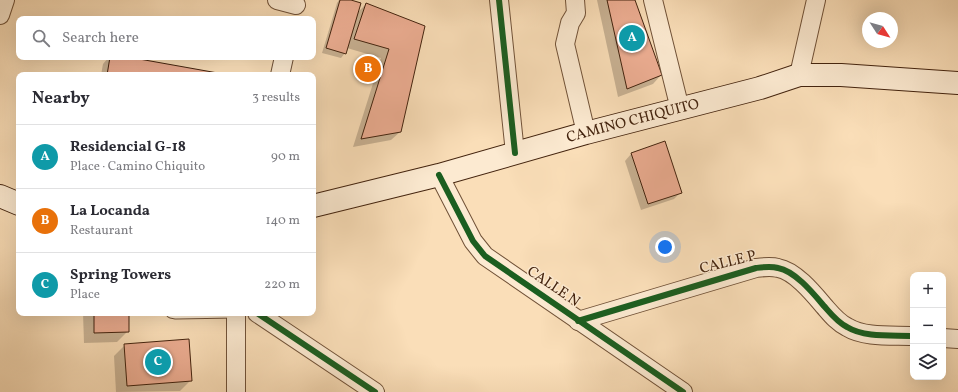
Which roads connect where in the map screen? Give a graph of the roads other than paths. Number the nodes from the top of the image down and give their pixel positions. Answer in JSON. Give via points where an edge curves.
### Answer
{"nodes":[{"id":1,"x":6,"y":0,"type":"edge"},
{"id":2,"x":277,"y":0,"type":"edge"},
{"id":3,"x":499,"y":0,"type":"edge"},
{"id":4,"x":575,"y":0,"type":"edge"},
{"id":5,"x":652,"y":0,"type":"edge"},
{"id":6,"x":816,"y":0,"type":"edge"},
{"id":7,"x":295,"y":8,"type":"edge"},
{"id":8,"x":0,"y":16,"type":"edge"},
{"id":9,"x":283,"y":60,"type":"edge"},
{"id":10,"x":281,"y":72,"type":"edge"},
{"id":11,"x":799,"y":75,"type":"junction"},
{"id":12,"x":958,"y":83,"type":"edge"},
{"id":13,"x":680,"y":109,"type":"junction"},
{"id":14,"x":586,"y":133,"type":"junction"},
{"id":15,"x":515,"y":152,"type":"junction"},
{"id":16,"x":439,"y":175,"type":"junction"},
{"id":17,"x":0,"y":196,"type":"edge"},
{"id":18,"x":16,"y":203,"type":"edge"},
{"id":19,"x":316,"y":205,"type":"edge"},
{"id":20,"x":236,"y":316,"type":"edge"},
{"id":21,"x":261,"y":316,"type":"edge"},
{"id":22,"x":578,"y":321,"type":"junction"},
{"id":23,"x":910,"y":336,"type":"edge"},
{"id":24,"x":946,"y":338,"type":"edge"},
{"id":25,"x":958,"y":339,"type":"edge"},
{"id":26,"x":236,"y":392,"type":"edge"},
{"id":27,"x":375,"y":392,"type":"edge"},
{"id":28,"x":683,"y":392,"type":"edge"}],
"edges":[{"from":1,"to":8,"type":"street"},
{"from":2,"to":7,"type":"street"},
{"from":3,"to":15,"type":"street"},
{"from":4,"to":14,"type":"street","via":[[576,13],[570,23],[565,44]]},
{"from":5,"to":13,"type":"street"},
{"from":6,"to":11,"type":"street"},
{"from":9,"to":10,"type":"street"},
{"from":11,"to":12,"type":"main road","name":"CAMINO CHIQUITO","via":[[841,75]]},
{"from":11,"to":13,"type":"main road","name":"CAMINO CHIQUITO"},
{"from":13,"to":14,"type":"main road","name":"CAMINO CHIQUITO"},
{"from":14,"to":15,"type":"main road","name":"CAMINO CHIQUITO"},
{"from":15,"to":16,"type":"main road","name":"CAMINO CHIQUITO"},
{"from":16,"to":19,"type":"main road","name":"CAMINO CHIQUITO"},
{"from":16,"to":22,"type":"street","name":"CALLE N","via":[[473,241],[485,256]]},
{"from":17,"to":18,"type":"main road"},
{"from":20,"to":26,"type":"street"},
{"from":21,"to":27,"type":"street"},
{"from":22,"to":23,"type":"street","name":"CALLE P","via":[[756,268],[769,267],[783,269],[795,276],[848,328],[870,334]]},
{"from":22,"to":28,"type":"street","name":"CALLE N"},
{"from":24,"to":25,"type":"street"}]}
